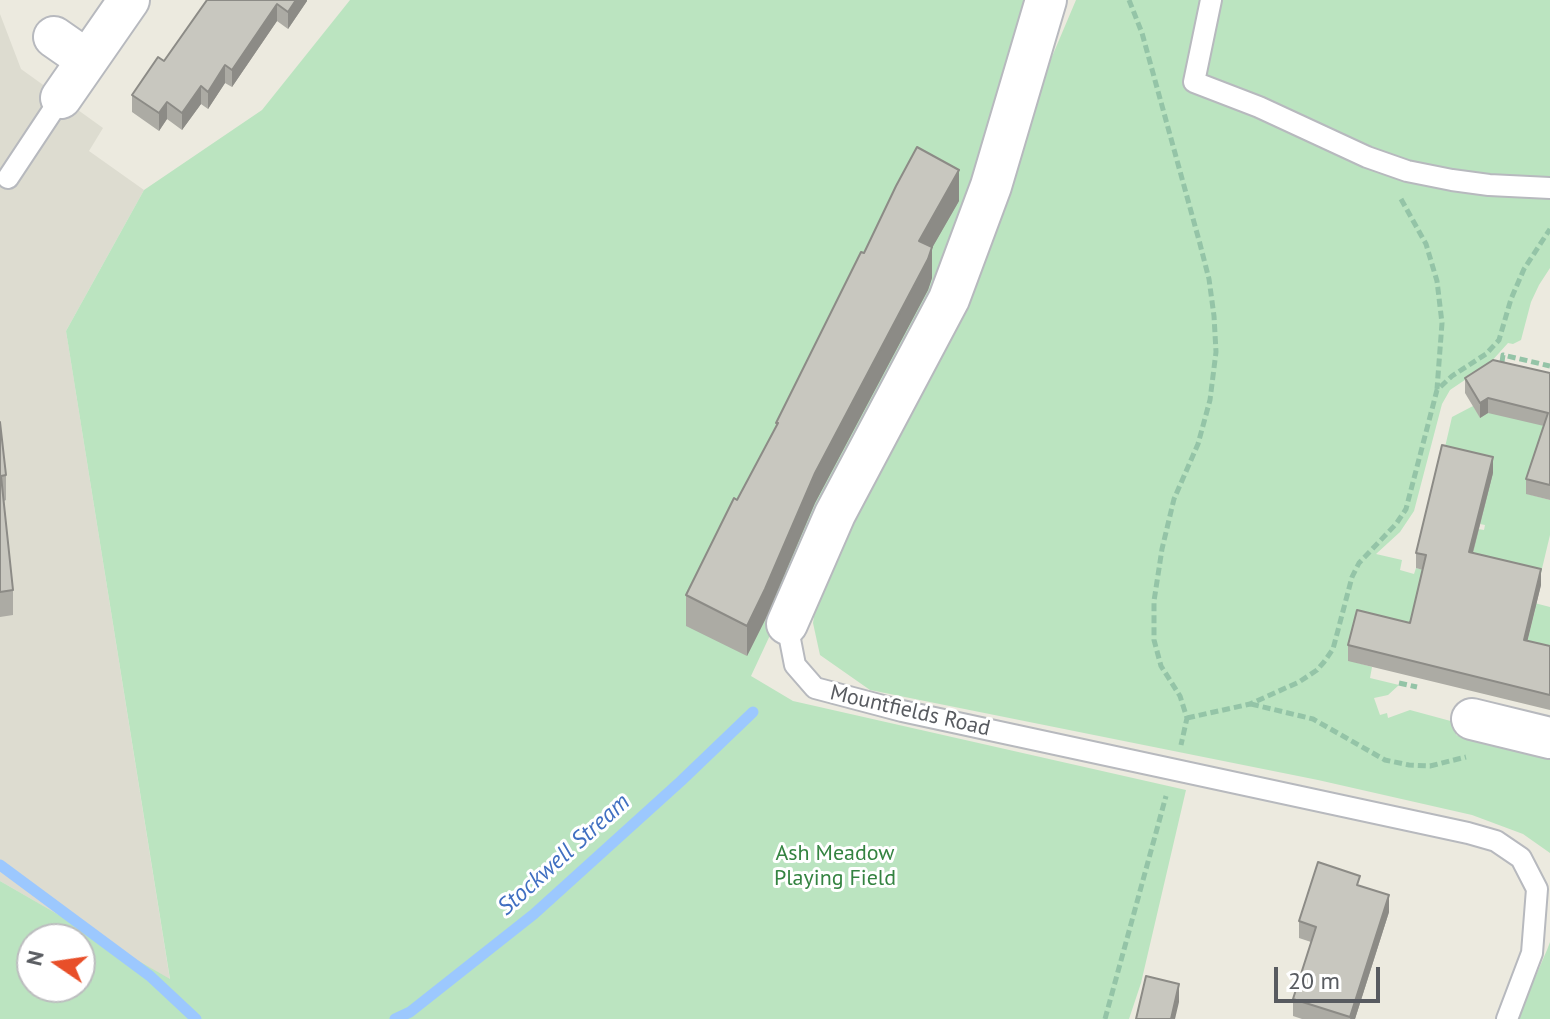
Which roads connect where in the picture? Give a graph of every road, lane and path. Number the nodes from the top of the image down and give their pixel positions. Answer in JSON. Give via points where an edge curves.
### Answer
{"nodes":[{"id":1,"x":129,"y":0,"type":"edge"},
{"id":2,"x":1046,"y":0,"type":"edge"},
{"id":3,"x":1129,"y":0,"type":"edge"},
{"id":4,"x":1211,"y":0,"type":"edge"},
{"id":5,"x":54,"y":37,"type":"dead end"},
{"id":6,"x":87,"y":60,"type":"junction"},
{"id":7,"x":61,"y":98,"type":"joint"},
{"id":8,"x":1367,"y":157,"type":"junction"},
{"id":9,"x":8,"y":178,"type":"dead end"},
{"id":10,"x":1550,"y":188,"type":"edge"},
{"id":11,"x":1550,"y":229,"type":"edge"},
{"id":12,"x":1502,"y":362,"type":"edge"},
{"id":13,"x":1550,"y":366,"type":"edge"},
{"id":14,"x":1452,"y":376,"type":"junction"},
{"id":15,"x":1457,"y":385,"type":"dead end"},
{"id":16,"x":1437,"y":390,"type":"junction"},
{"id":17,"x":1419,"y":461,"type":"junction"},
{"id":18,"x":1427,"y":463,"type":"dead end"},
{"id":19,"x":1409,"y":500,"type":"junction"},
{"id":20,"x":1417,"y":503,"type":"dead end"},
{"id":21,"x":1414,"y":511,"type":"dead end"},
{"id":22,"x":1404,"y":512,"type":"junction"},
{"id":23,"x":1410,"y":518,"type":"dead end"},
{"id":24,"x":787,"y":624,"type":"joint"},
{"id":25,"x":1399,"y":683,"type":"dead end"},
{"id":26,"x":1417,"y":687,"type":"dead end"},
{"id":27,"x":1250,"y":704,"type":"junction"},
{"id":28,"x":1187,"y":718,"type":"junction"},
{"id":29,"x":1473,"y":736,"type":"joint"},
{"id":30,"x":1550,"y":738,"type":"edge"},
{"id":31,"x":1174,"y":770,"type":"junction"},
{"id":32,"x":1105,"y":1019,"type":"edge"},
{"id":33,"x":1507,"y":1019,"type":"edge"}],
"edges":[{"from":1,"to":6,"type":"street"},
{"from":2,"to":24,"type":"street","name":"Mountfields Road","via":[[991,186],[949,299],[835,514]]},
{"from":3,"to":28,"type":"path","via":[[1196,229],[1214,316],[1210,400],[1174,499],[1154,601],[1154,640],[1161,666]]},
{"from":4,"to":8,"type":"lane","via":[[1194,82]]},
{"from":5,"to":6,"type":"street"},
{"from":6,"to":7,"type":"street"},
{"from":7,"to":9,"type":"lane"},
{"from":8,"to":10,"type":"lane","via":[[1452,180]]},
{"from":8,"to":16,"type":"path","via":[[1405,204],[1426,244],[1442,323]]},
{"from":11,"to":14,"type":"path","via":[[1524,269],[1499,340]]},
{"from":12,"to":13,"type":"path","via":[[1503,355]]},
{"from":14,"to":15,"type":"path"},
{"from":14,"to":16,"type":"path"},
{"from":16,"to":17,"type":"path"},
{"from":17,"to":18,"type":"path"},
{"from":17,"to":19,"type":"path"},
{"from":19,"to":20,"type":"path"},
{"from":19,"to":22,"type":"path"},
{"from":21,"to":22,"type":"path"},
{"from":22,"to":23,"type":"path"},
{"from":22,"to":27,"type":"path","via":[[1359,563],[1333,649],[1324,662],[1299,682]]},
{"from":24,"to":31,"type":"lane","name":"Mountfields Road","via":[[795,665],[815,688]]},
{"from":25,"to":26,"type":"path"},
{"from":27,"to":28,"type":"path"},
{"from":27,"to":29,"type":"path","via":[[1313,719],[1364,750],[1409,765],[1453,762]]},
{"from":28,"to":31,"type":"path"},
{"from":29,"to":30,"type":"street"},
{"from":31,"to":32,"type":"path"},
{"from":31,"to":33,"type":"lane","name":"Mountfields Road","via":[[1468,833],[1496,841],[1521,858],[1537,889],[1532,953]]}]}
